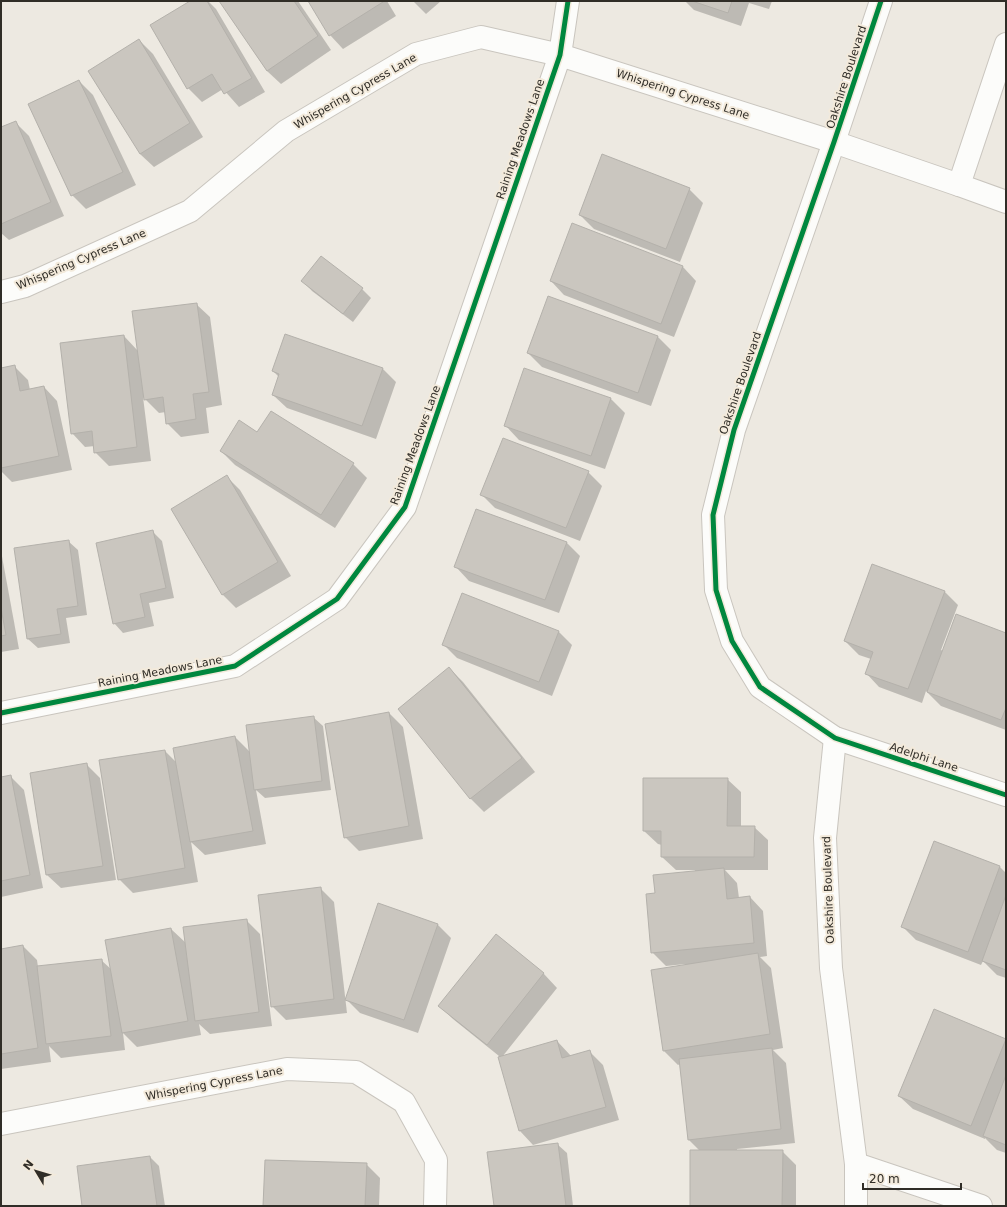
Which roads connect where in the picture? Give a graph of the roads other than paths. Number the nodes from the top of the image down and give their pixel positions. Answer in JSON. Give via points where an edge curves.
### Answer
{"nodes":[{"id":1,"x":568,"y":1,"type":"edge"},
{"id":2,"x":881,"y":1,"type":"edge"},
{"id":3,"x":1006,"y":44,"type":"edge"},
{"id":4,"x":560,"y":55,"type":"junction"},
{"id":5,"x":834,"y":142,"type":"junction"},
{"id":6,"x":959,"y":184,"type":"junction"},
{"id":7,"x":1006,"y":202,"type":"edge"},
{"id":8,"x":1,"y":292,"type":"edge"},
{"id":9,"x":1,"y":713,"type":"edge"},
{"id":10,"x":835,"y":738,"type":"junction"},
{"id":11,"x":1006,"y":795,"type":"edge"},
{"id":12,"x":1,"y":1124,"type":"edge"},
{"id":13,"x":856,"y":1164,"type":"junction"},
{"id":14,"x":435,"y":1206,"type":"edge"},
{"id":15,"x":856,"y":1206,"type":"edge"},
{"id":16,"x":982,"y":1206,"type":"edge"}],
"edges":[{"from":1,"to":4,"type":"street","name":"Raining Meadows Lane"},
{"from":2,"to":5,"type":"street","name":"Oakshire Boulevard"},
{"from":3,"to":6,"type":"street"},
{"from":4,"to":5,"type":"street","name":"Whispering Cypress Lane"},
{"from":4,"to":8,"type":"street","name":"Whispering Cypress Lane","via":[[481,37],[416,54],[286,131],[190,211],[25,286]]},
{"from":4,"to":9,"type":"street","name":"Raining Meadows Lane","via":[[405,507],[337,599],[235,666]]},
{"from":5,"to":6,"type":"street","name":"Whispering Cypress Lane"},
{"from":5,"to":10,"type":"street","name":"Oakshire Boulevard","via":[[734,430],[713,515],[716,590],[732,641],[760,687]]},
{"from":6,"to":7,"type":"street","name":"Whispering Cypress Lane"},
{"from":10,"to":11,"type":"street","name":"Adelphi Lane"},
{"from":10,"to":13,"type":"street","name":"Oakshire Boulevard","via":[[825,838],[831,960]]},
{"from":12,"to":14,"type":"street","name":"Whispering Cypress Lane","via":[[287,1069],[356,1072],[404,1102],[436,1160]]},
{"from":13,"to":15,"type":"street","name":"Oakshire Boulevard"},
{"from":13,"to":16,"type":"street"}]}
